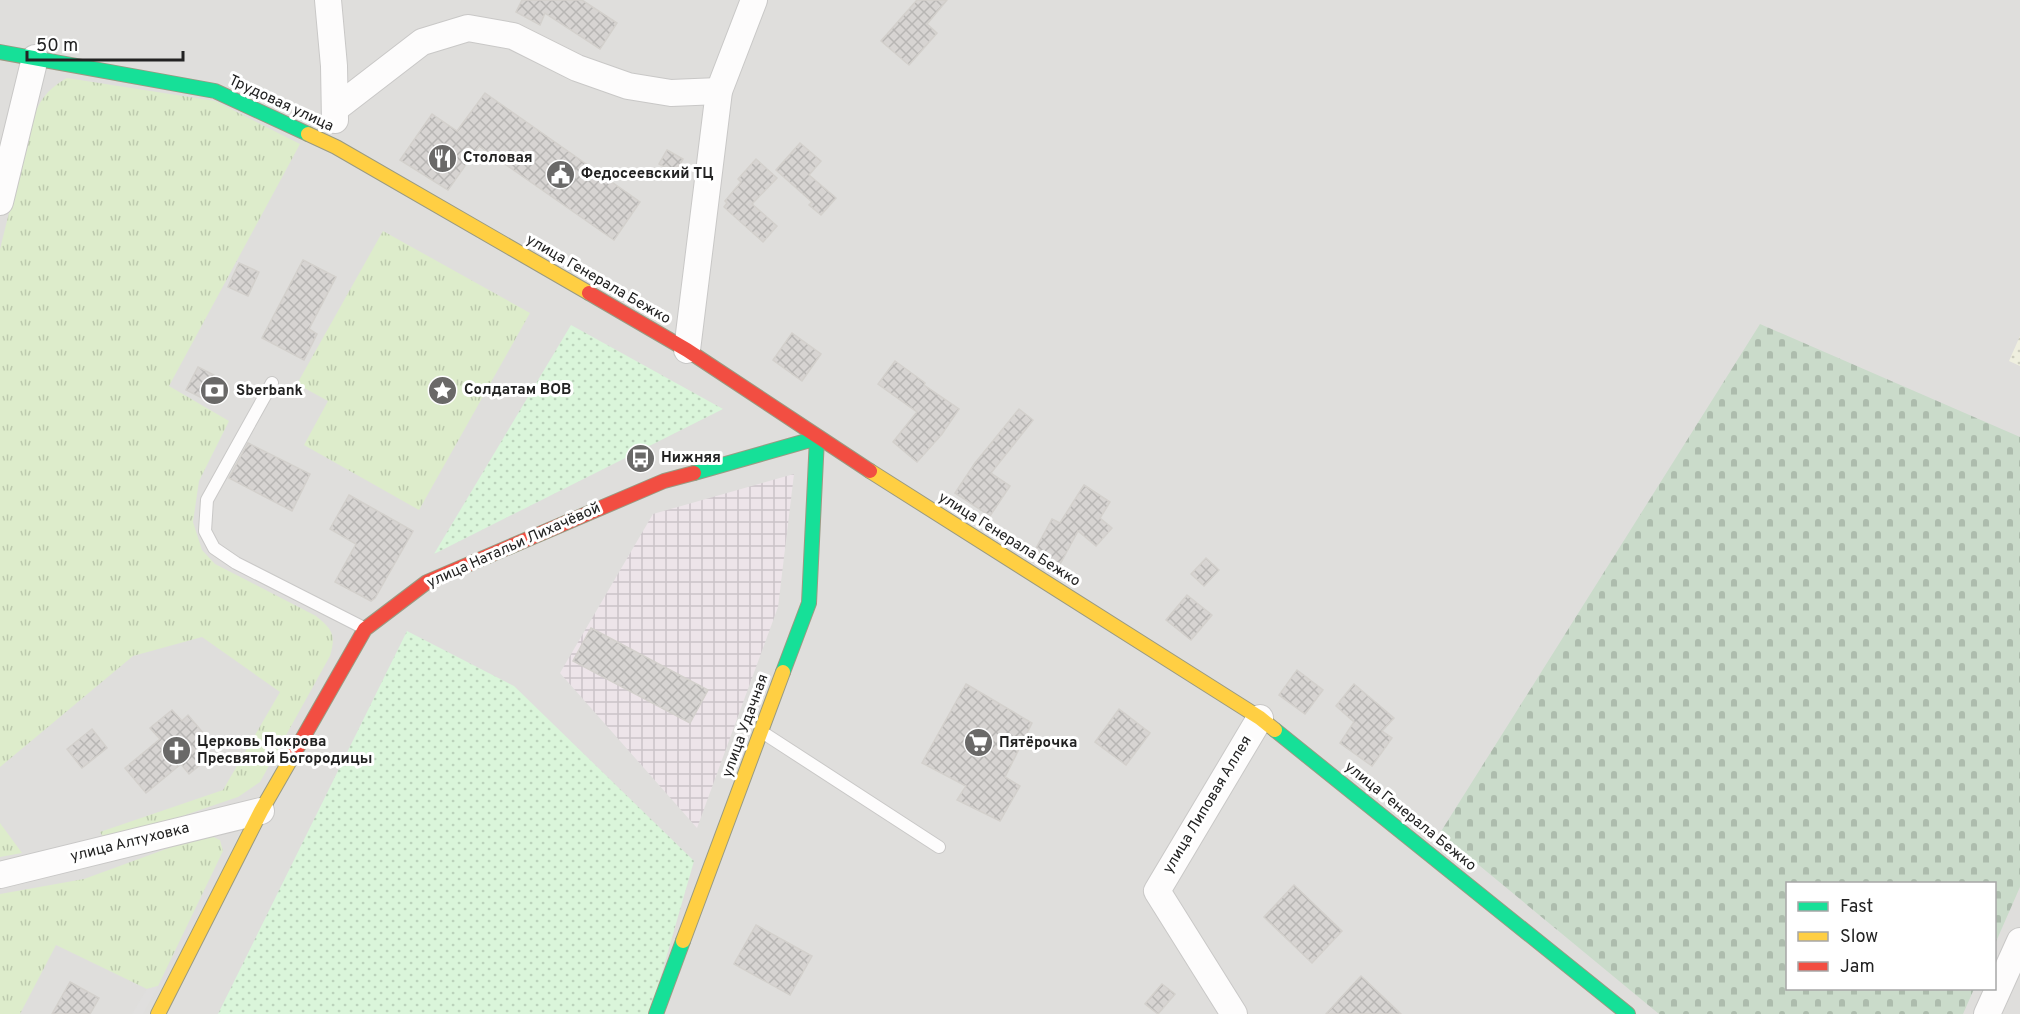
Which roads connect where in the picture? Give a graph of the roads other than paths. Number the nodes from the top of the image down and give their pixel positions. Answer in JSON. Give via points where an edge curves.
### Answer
{"nodes":[{"id":1,"x":328,"y":0,"type":"edge"},
{"id":2,"x":754,"y":0,"type":"edge"},
{"id":3,"x":0,"y":52,"type":"edge"},
{"id":4,"x":35,"y":58,"type":"junction"},
{"id":5,"x":719,"y":91,"type":"junction"},
{"id":6,"x":335,"y":109,"type":"junction"},
{"id":7,"x":336,"y":147,"type":"junction"},
{"id":8,"x":0,"y":202,"type":"edge"},
{"id":9,"x":687,"y":350,"type":"junction"},
{"id":10,"x":272,"y":383,"type":"dead end"},
{"id":11,"x":817,"y":438,"type":"junction"},
{"id":12,"x":365,"y":629,"type":"junction"},
{"id":13,"x":1260,"y":718,"type":"junction"},
{"id":14,"x":761,"y":731,"type":"junction"},
{"id":15,"x":261,"y":811,"type":"junction"},
{"id":16,"x":939,"y":847,"type":"dead end"},
{"id":17,"x":0,"y":874,"type":"edge"},
{"id":18,"x":2020,"y":941,"type":"edge"},
{"id":19,"x":158,"y":1014,"type":"edge"},
{"id":20,"x":656,"y":1014,"type":"edge"},
{"id":21,"x":1234,"y":1014,"type":"edge"},
{"id":22,"x":1628,"y":1014,"type":"edge"},
{"id":23,"x":1987,"y":1014,"type":"edge"}],
"edges":[{"from":1,"to":6,"type":"street"},
{"from":2,"to":5,"type":"street"},
{"from":3,"to":4,"type":"street","name":"Трудовая улица"},
{"from":4,"to":7,"type":"street","name":"Трудовая улица","via":[[215,91]]},
{"from":4,"to":8,"type":"street"},
{"from":5,"to":6,"type":"street","via":[[671,93],[628,86],[576,68],[513,36],[468,28],[422,42]]},
{"from":5,"to":9,"type":"street"},
{"from":6,"to":7,"type":"street"},
{"from":7,"to":9,"type":"street","name":"улица Генерала Бежко"},
{"from":9,"to":11,"type":"street","name":"улица Генерала Бежко"},
{"from":10,"to":12,"type":"lane","via":[[207,500],[205,531],[214,548],[236,563]]},
{"from":11,"to":12,"type":"street","name":"улица Натальи Лихачёвой","via":[[653,485],[427,582]]},
{"from":11,"to":13,"type":"street","name":"улица Генерала Бежко"},
{"from":11,"to":14,"type":"street","name":"улица Удачная","via":[[809,603]]},
{"from":12,"to":15,"type":"street","name":"улица Натальи Лихачёвой"},
{"from":13,"to":21,"type":"street","name":"улица Липовая Аллея","via":[[1157,891]]},
{"from":13,"to":22,"type":"street","name":"улица Генерала Бежко"},
{"from":14,"to":16,"type":"lane"},
{"from":14,"to":20,"type":"street","name":"улица Удачная"},
{"from":15,"to":17,"type":"street","name":"улица Алтуховка"},
{"from":15,"to":19,"type":"street","name":"улица Натальи Лихачёвой"},
{"from":18,"to":23,"type":"street"}]}
